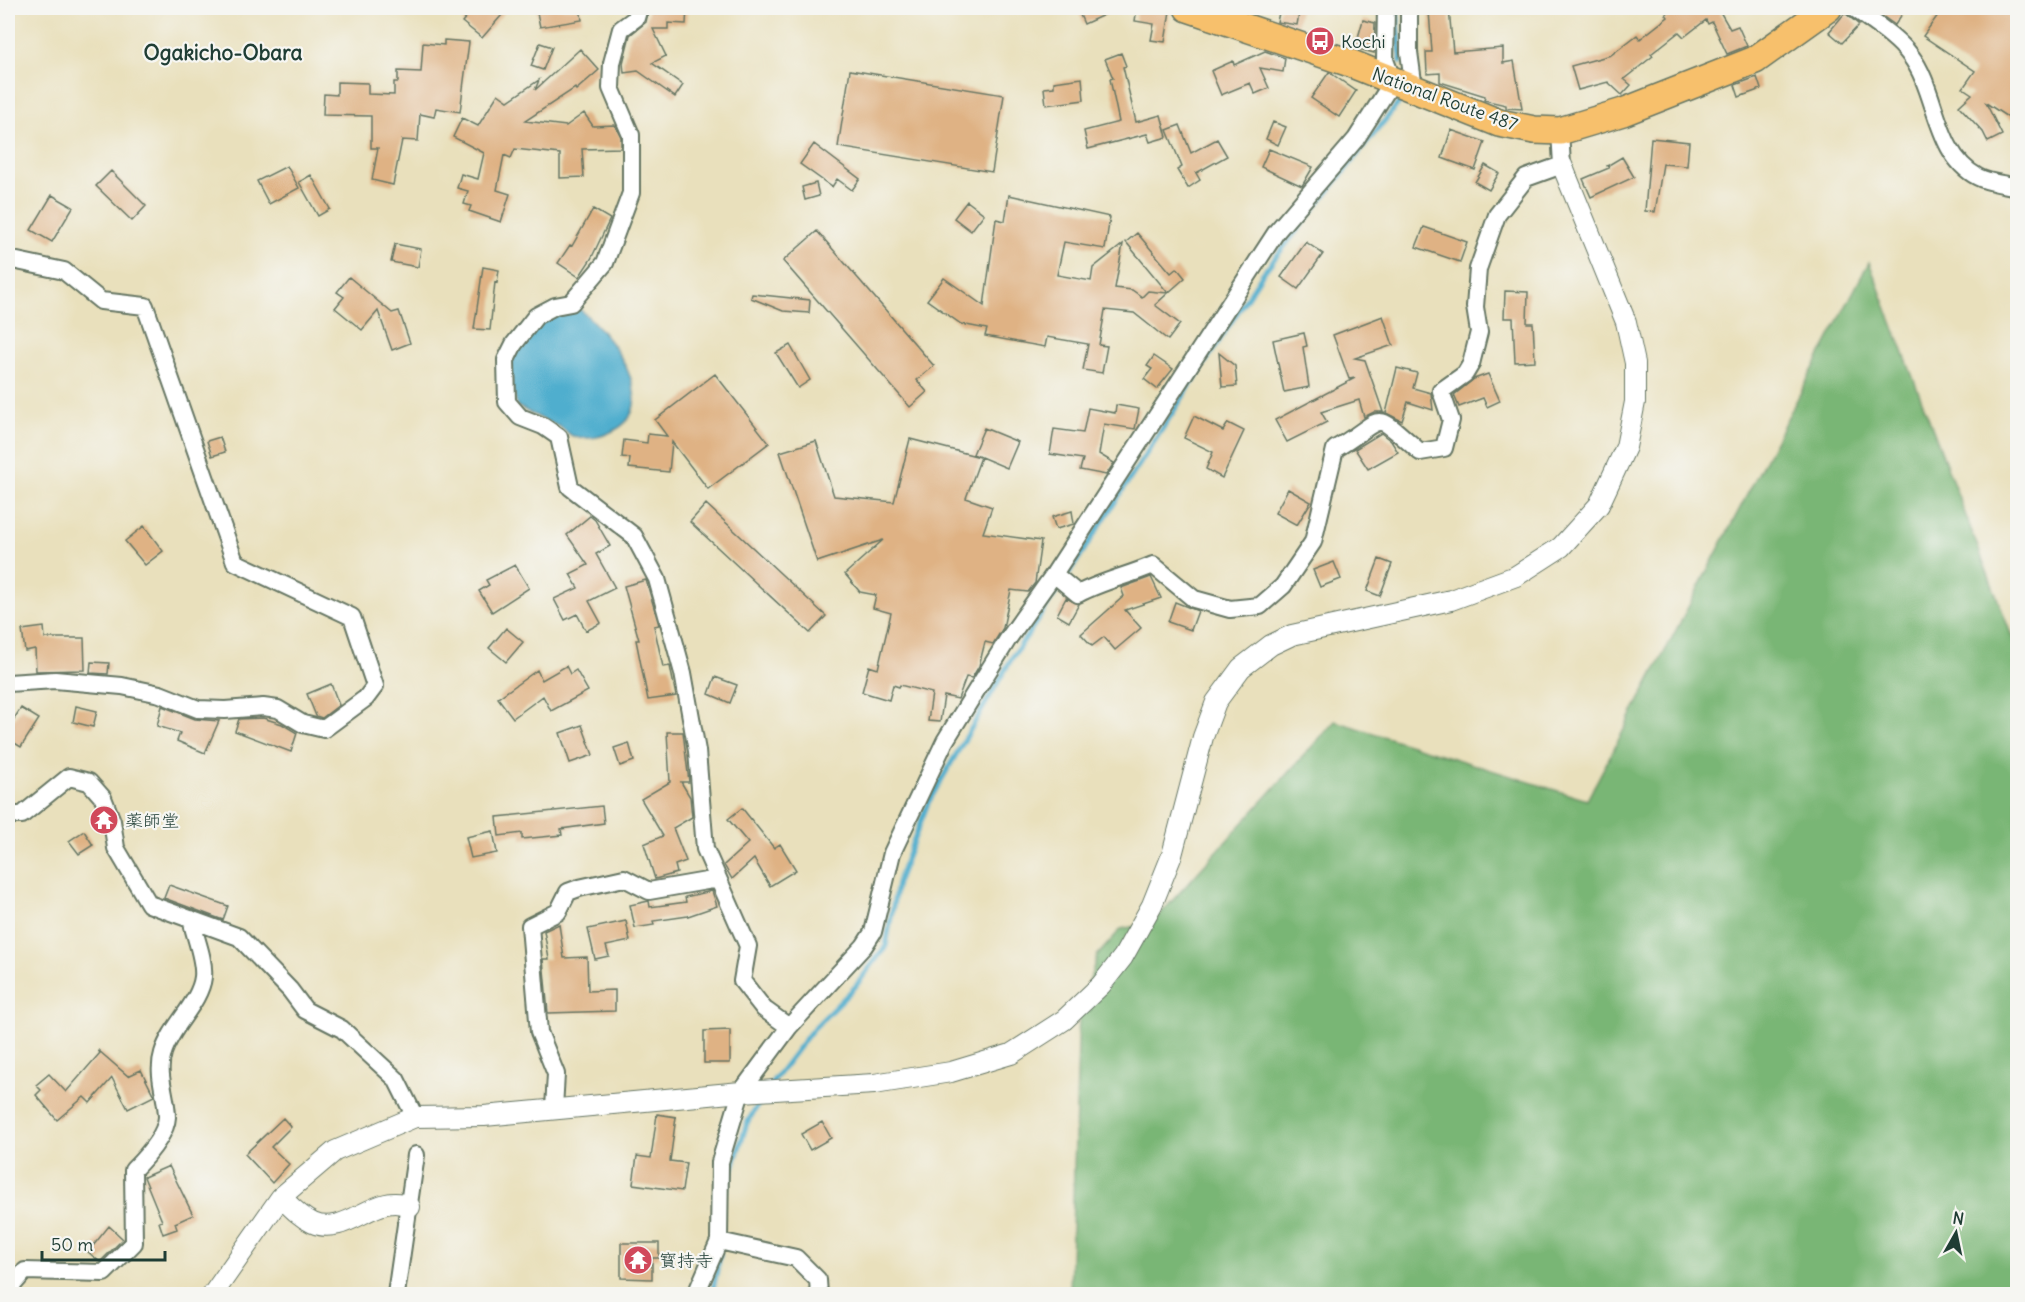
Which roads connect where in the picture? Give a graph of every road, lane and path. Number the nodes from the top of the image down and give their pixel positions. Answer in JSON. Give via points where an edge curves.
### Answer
{"nodes":[{"id":1,"x":639,"y":8,"type":"edge"},
{"id":2,"x":1188,"y":8,"type":"edge"},
{"id":3,"x":1386,"y":8,"type":"edge"},
{"id":4,"x":1408,"y":8,"type":"edge"},
{"id":5,"x":1828,"y":8,"type":"edge"},
{"id":6,"x":1854,"y":8,"type":"edge"},
{"id":7,"x":1404,"y":85,"type":"junction"},
{"id":8,"x":1560,"y":131,"type":"junction"},
{"id":9,"x":1562,"y":165,"type":"junction"},
{"id":10,"x":2018,"y":187,"type":"edge"},
{"id":11,"x":8,"y":259,"type":"edge"},
{"id":12,"x":1054,"y":574,"type":"junction"},
{"id":13,"x":8,"y":683,"type":"edge"},
{"id":14,"x":8,"y":815,"type":"edge"},
{"id":15,"x":718,"y":879,"type":"junction"},
{"id":16,"x":191,"y":919,"type":"junction"},
{"id":17,"x":789,"y":1027,"type":"junction"},
{"id":18,"x":741,"y":1092,"type":"junction"},
{"id":19,"x":554,"y":1108,"type":"junction"},
{"id":20,"x":415,"y":1117,"type":"junction"},
{"id":21,"x":416,"y":1155,"type":"dead end"},
{"id":22,"x":281,"y":1197,"type":"junction"},
{"id":23,"x":410,"y":1207,"type":"junction"},
{"id":24,"x":719,"y":1241,"type":"junction"},
{"id":25,"x":10,"y":1289,"type":"edge"},
{"id":26,"x":213,"y":1294,"type":"edge"},
{"id":27,"x":396,"y":1294,"type":"edge"},
{"id":28,"x":696,"y":1294,"type":"edge"},
{"id":29,"x":819,"y":1294,"type":"edge"}],
"edges":[{"from":1,"to":15,"type":"street","via":[[636,18],[621,29],[612,63],[611,88],[632,135],[631,193],[605,263],[571,303],[536,316],[514,344],[506,360],[507,402],[520,417],[559,437],[570,487],[634,536],[657,579],[683,673],[697,751],[705,849]]},
{"from":2,"to":7,"type":"highway","name":"National Route 487"},
{"from":3,"to":7,"type":"street","via":[[1385,60]]},
{"from":4,"to":7,"type":"street","via":[[1409,52]]},
{"from":5,"to":8,"type":"highway","name":"National Route 487","via":[[1755,60],[1623,112]]},
{"from":6,"to":10,"type":"street","via":[[1910,55],[1931,94],[1940,129],[1961,165],[1978,178]]},
{"from":7,"to":8,"type":"highway","name":"National Route 487","via":[[1499,123]]},
{"from":7,"to":12,"type":"street","via":[[1277,231]]},
{"from":8,"to":9,"type":"street"},
{"from":9,"to":12,"type":"street","via":[[1526,178],[1497,215],[1478,269],[1474,307],[1479,332],[1471,364],[1465,374],[1441,391],[1451,420],[1444,448],[1420,452],[1386,421],[1375,420],[1335,449],[1313,542],[1283,586],[1260,606],[1230,609],[1194,599],[1153,565],[1098,583],[1078,594]]},
{"from":9,"to":18,"type":"street","via":[[1626,322],[1635,363],[1635,402],[1626,447],[1599,505],[1561,547],[1516,576],[1451,600],[1292,635],[1271,645],[1241,668],[1216,702],[1172,855],[1152,905],[1123,957],[1101,985],[1064,1020],[1011,1054],[951,1072],[874,1084]]},
{"from":11,"to":13,"type":"street","via":[[64,272],[101,301],[146,306],[236,562],[352,617],[375,686],[366,698],[324,729],[263,706],[198,709],[160,694],[122,686],[54,680]]},
{"from":12,"to":17,"type":"street","via":[[945,741],[892,853],[873,932]]},
{"from":14,"to":16,"type":"street","via":[[22,815],[69,777],[89,782],[103,798],[116,848],[149,904]]},
{"from":15,"to":17,"type":"street","via":[[748,946],[742,981],[764,1009]]},
{"from":15,"to":19,"type":"street","via":[[649,891],[624,878],[579,888],[568,892],[558,912],[530,927],[539,1032],[556,1074]]},
{"from":16,"to":20,"type":"street","via":[[239,937],[305,1010],[342,1029],[396,1079]]},
{"from":16,"to":25,"type":"street","via":[[203,975],[200,990],[178,1020],[162,1056],[161,1082],[167,1119],[151,1152],[133,1170],[134,1243],[104,1273],[25,1271]]},
{"from":17,"to":18,"type":"street"},
{"from":18,"to":19,"type":"street"},
{"from":18,"to":24,"type":"street","via":[[720,1162]]},
{"from":19,"to":20,"type":"street","via":[[484,1116]]},
{"from":20,"to":22,"type":"street","via":[[335,1150]]},
{"from":21,"to":23,"type":"street"},
{"from":22,"to":23,"type":"street","via":[[315,1224],[336,1226],[392,1202]]},
{"from":22,"to":26,"type":"street"},
{"from":23,"to":27,"type":"street"},
{"from":24,"to":28,"type":"street"},
{"from":24,"to":29,"type":"street","via":[[796,1258],[818,1280]]}]}
